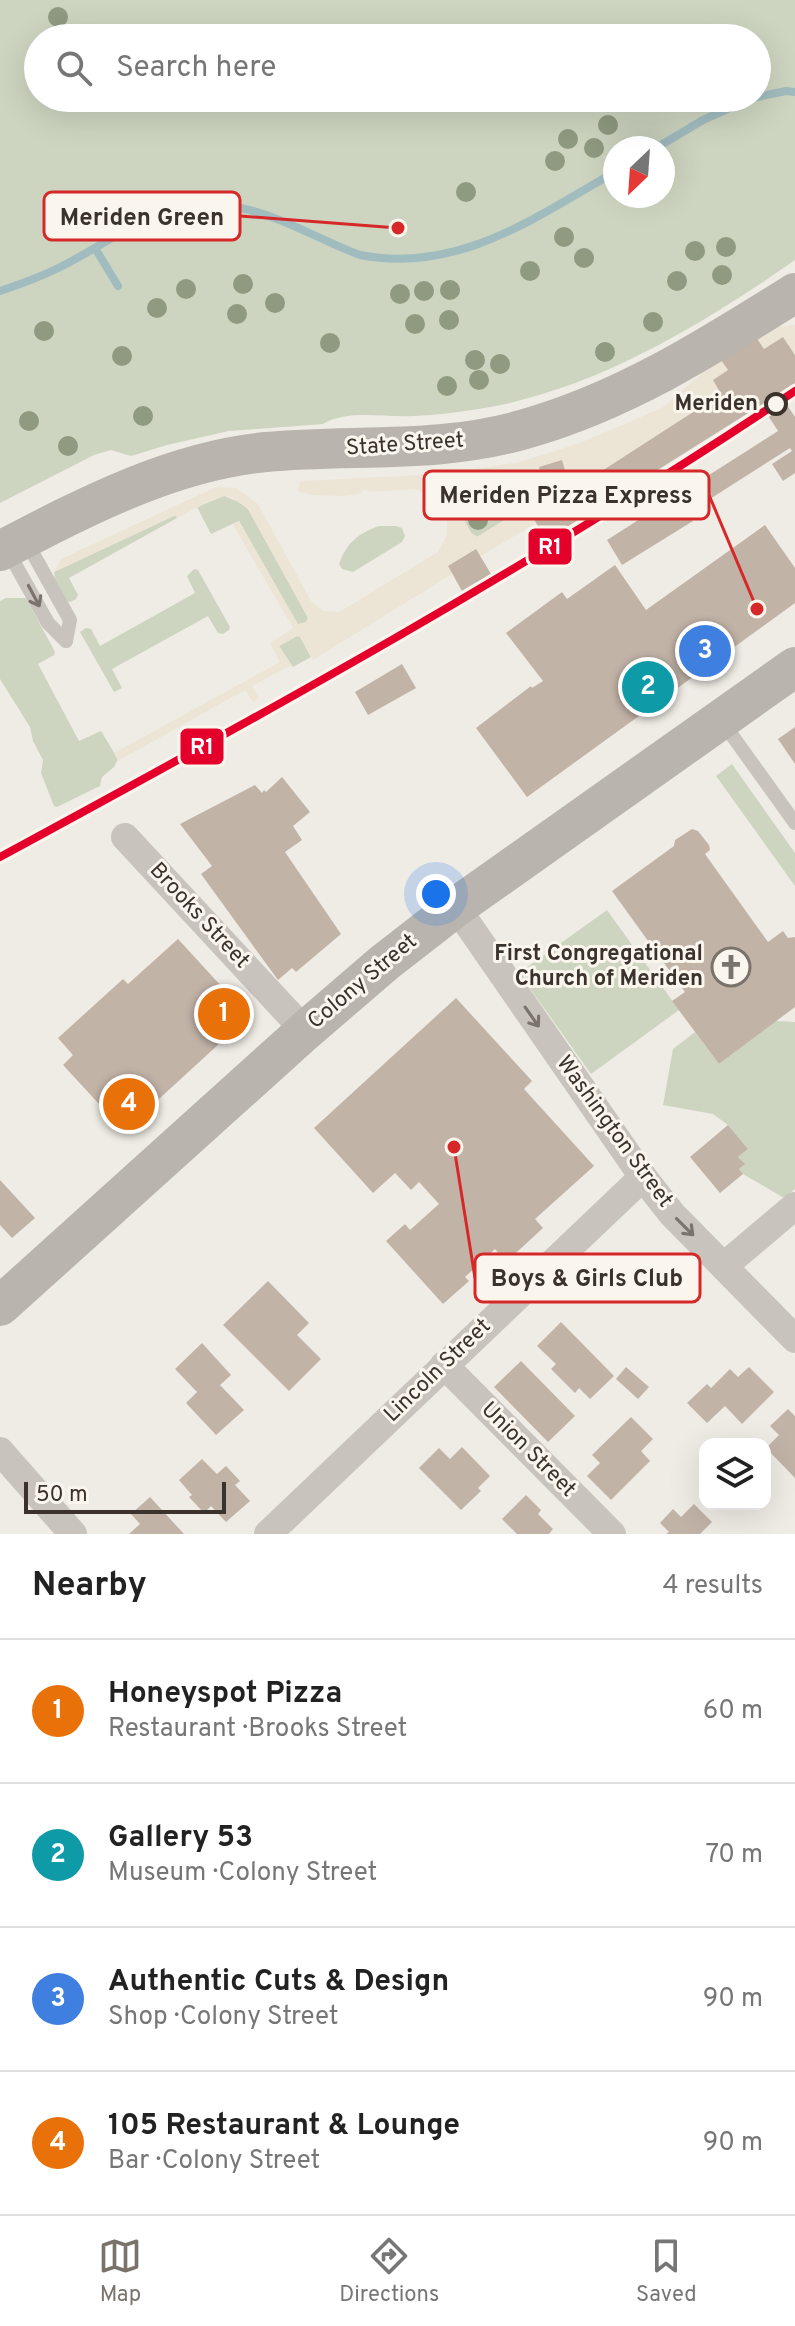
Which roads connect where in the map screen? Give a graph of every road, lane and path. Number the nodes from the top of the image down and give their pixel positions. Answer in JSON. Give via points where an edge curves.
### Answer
{"nodes":[{"id":1,"x":795,"y":293,"type":"edge"},
{"id":2,"x":10,"y":546,"type":"edge"},
{"id":3,"x":795,"y":667,"type":"edge"},
{"id":4,"x":721,"y":720,"type":"junction"},
{"id":5,"x":795,"y":823,"type":"edge"},
{"id":6,"x":125,"y":837,"type":"dead end"},
{"id":7,"x":456,"y":907,"type":"junction"},
{"id":8,"x":305,"y":1031,"type":"junction"},
{"id":9,"x":643,"y":1177,"type":"junction"},
{"id":10,"x":795,"y":1206,"type":"edge"},
{"id":11,"x":724,"y":1266,"type":"junction"},
{"id":12,"x":0,"y":1306,"type":"edge"},
{"id":13,"x":795,"y":1339,"type":"edge"},
{"id":14,"x":444,"y":1365,"type":"junction"},
{"id":15,"x":0,"y":1451,"type":"edge"},
{"id":16,"x":73,"y":1534,"type":"edge"},
{"id":17,"x":268,"y":1534,"type":"edge"},
{"id":18,"x":612,"y":1534,"type":"edge"}],
"edges":[{"from":1,"to":2,"type":"main road","name":"State Street","via":[[635,387],[524,430],[441,445],[265,452],[215,461],[141,484]]},
{"from":2,"to":2,"type":"lane","one_way":true,"via":[[48,623],[66,641],[70,620]]},
{"from":3,"to":4,"type":"main road","name":"Colony Street"},
{"from":4,"to":5,"type":"lane"},
{"from":4,"to":7,"type":"main road","name":"Colony Street"},
{"from":6,"to":8,"type":"street","name":"Brooks Street"},
{"from":7,"to":8,"type":"main road","name":"Colony Street"},
{"from":7,"to":9,"type":"street","name":"Washington Street","one_way":true},
{"from":8,"to":12,"type":"main road","name":"Colony Street"},
{"from":9,"to":11,"type":"street","name":"Washington Street","one_way":true},
{"from":9,"to":14,"type":"street","name":"Lincoln Street"},
{"from":10,"to":11,"type":"street"},
{"from":11,"to":13,"type":"street","name":"Washington Street"},
{"from":14,"to":17,"type":"street","name":"Lincoln Street"},
{"from":14,"to":18,"type":"street","name":"Union Street"},
{"from":15,"to":16,"type":"street"}]}
